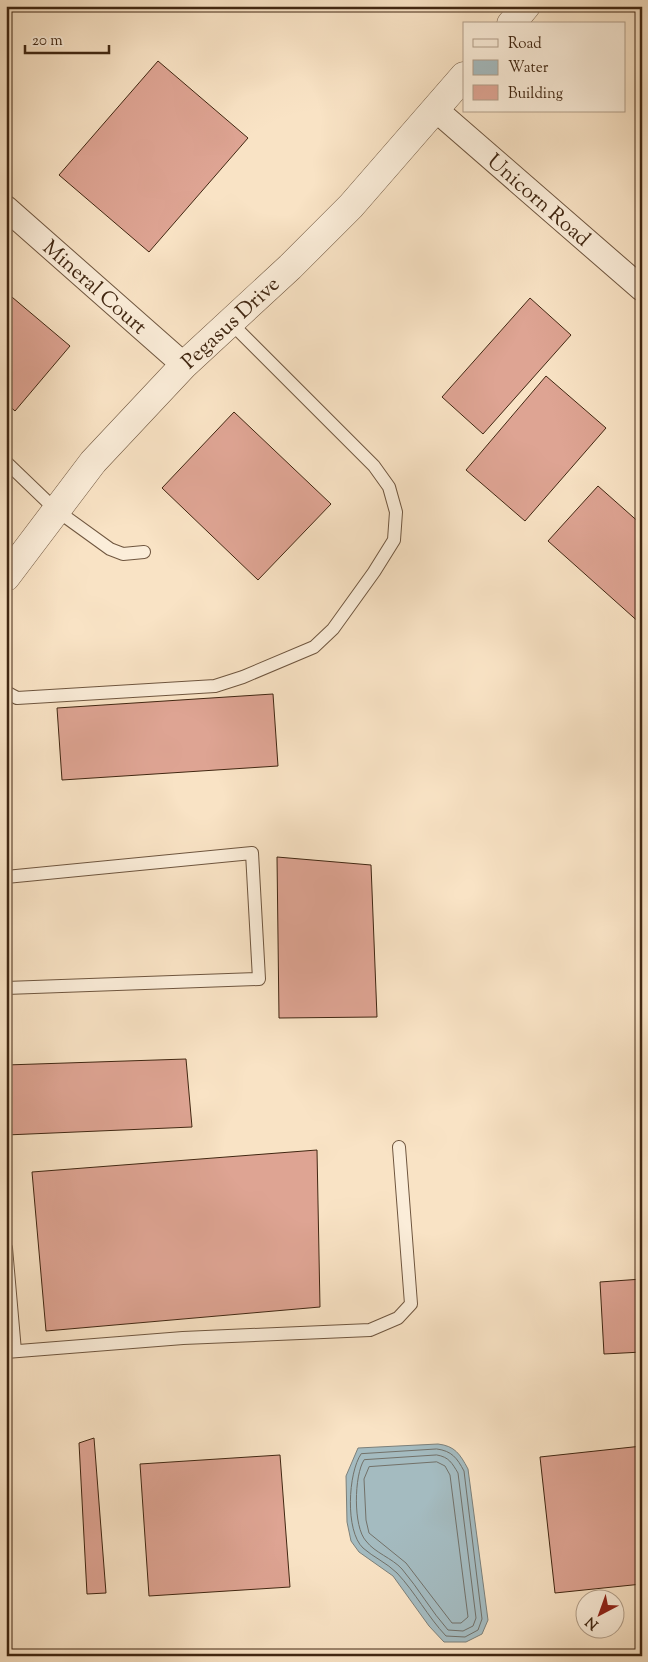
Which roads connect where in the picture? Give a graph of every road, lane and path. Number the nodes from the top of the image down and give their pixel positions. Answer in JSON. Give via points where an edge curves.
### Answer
{"nodes":[{"id":1,"x":526,"y":6,"type":"edge"},
{"id":2,"x":512,"y":22,"type":"edge"},
{"id":3,"x":463,"y":77,"type":"edge"},
{"id":4,"x":435,"y":109,"type":"junction"},
{"id":5,"x":6,"y":208,"type":"edge"},
{"id":6,"x":642,"y":289,"type":"edge"},
{"id":7,"x":230,"y":322,"type":"junction"},
{"id":8,"x":184,"y":365,"type":"junction"},
{"id":9,"x":6,"y":462,"type":"edge"},
{"id":10,"x":56,"y":510,"type":"junction"},
{"id":11,"x":144,"y":552,"type":"dead end"},
{"id":12,"x":6,"y":577,"type":"edge"},
{"id":13,"x":6,"y":692,"type":"edge"},
{"id":14,"x":6,"y":877,"type":"edge"},
{"id":15,"x":6,"y":988,"type":"edge"},
{"id":16,"x":399,"y":1147,"type":"dead end"},
{"id":17,"x":6,"y":1248,"type":"edge"},
{"id":18,"x":11,"y":1351,"type":"edge"}],
"edges":[{"from":1,"to":2,"type":"street"},
{"from":3,"to":4,"type":"street","name":"Pegasus Drive"},
{"from":4,"to":6,"type":"street","name":"Unicorn Road"},
{"from":4,"to":7,"type":"street","name":"Pegasus Drive","via":[[351,206]]},
{"from":5,"to":8,"type":"street","name":"Mineral Court"},
{"from":7,"to":8,"type":"street","name":"Pegasus Drive"},
{"from":7,"to":13,"type":"lane","via":[[374,466],[388,487],[396,512],[394,540],[333,629],[314,647],[244,677],[214,686],[73,695],[17,698]]},
{"from":8,"to":10,"type":"street","name":"Pegasus Drive","via":[[93,462]]},
{"from":9,"to":10,"type":"lane"},
{"from":10,"to":11,"type":"lane","via":[[116,553]]},
{"from":10,"to":12,"type":"street","name":"Pegasus Drive"},
{"from":14,"to":15,"type":"lane","via":[[252,853],[259,979]]},
{"from":16,"to":18,"type":"lane","via":[[411,1304],[398,1318],[370,1330],[183,1338]]},
{"from":17,"to":18,"type":"lane"}]}
